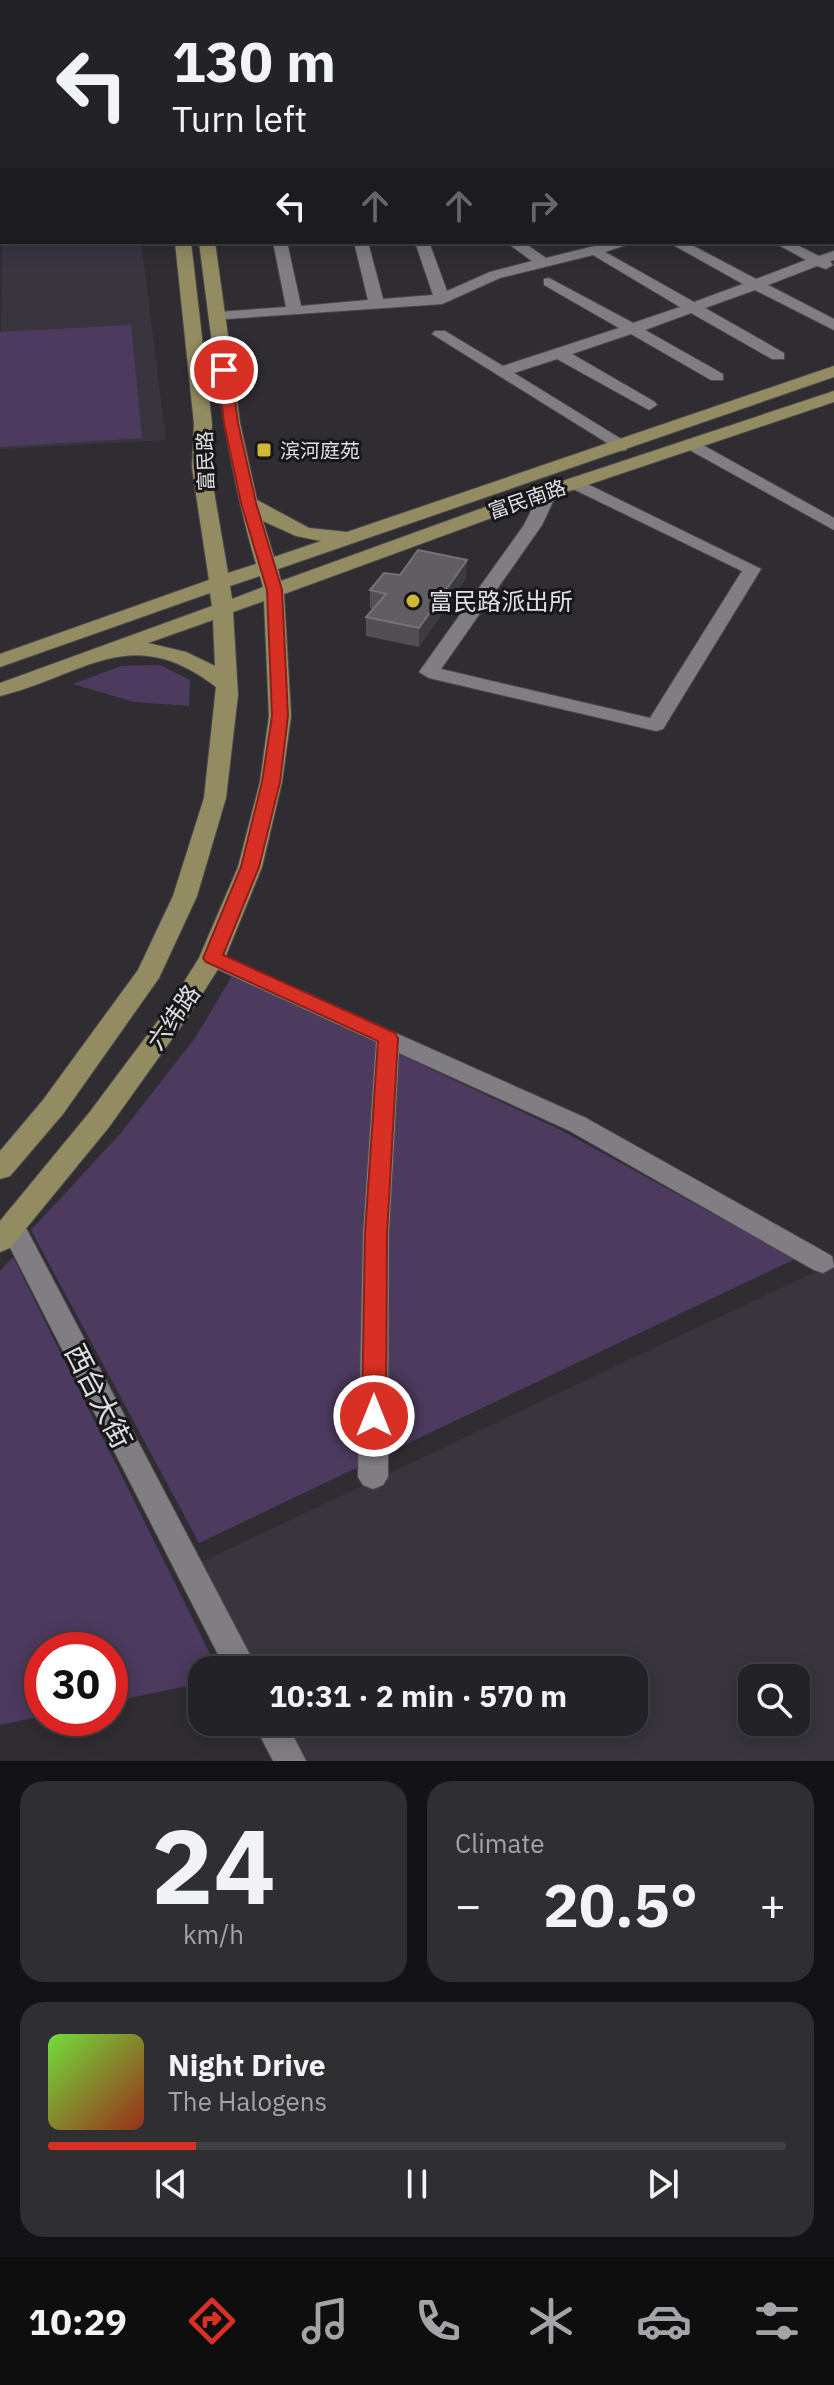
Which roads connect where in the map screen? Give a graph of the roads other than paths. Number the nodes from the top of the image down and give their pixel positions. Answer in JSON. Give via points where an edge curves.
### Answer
{"nodes":[{"id":1,"x":183,"y":244,"type":"edge"},
{"id":2,"x":207,"y":244,"type":"edge"},
{"id":3,"x":280,"y":244,"type":"edge"},
{"id":4,"x":362,"y":244,"type":"edge"},
{"id":5,"x":423,"y":244,"type":"edge"},
{"id":6,"x":516,"y":244,"type":"edge"},
{"id":7,"x":679,"y":244,"type":"edge"},
{"id":8,"x":784,"y":244,"type":"edge"},
{"id":9,"x":599,"y":248,"type":"edge"},
{"id":10,"x":834,"y":255,"type":"edge"},
{"id":11,"x":818,"y":261,"type":"junction"},
{"id":12,"x":544,"y":263,"type":"junction"},
{"id":13,"x":834,"y":269,"type":"edge"},
{"id":14,"x":549,"y":282,"type":"dead end"},
{"id":15,"x":755,"y":283,"type":"junction"},
{"id":16,"x":442,"y":299,"type":"junction"},
{"id":17,"x":377,"y":304,"type":"junction"},
{"id":18,"x":692,"y":306,"type":"junction"},
{"id":19,"x":294,"y":311,"type":"junction"},
{"id":20,"x":217,"y":317,"type":"junction"},
{"id":21,"x":834,"y":325,"type":"edge"},
{"id":22,"x":631,"y":329,"type":"junction"},
{"id":23,"x":440,"y":334,"type":"dead end"},
{"id":24,"x":559,"y":353,"type":"junction"},
{"id":25,"x":778,"y":356,"type":"dead end"},
{"id":26,"x":834,"y":359,"type":"edge"},
{"id":27,"x":834,"y":371,"type":"edge"},
{"id":28,"x":501,"y":372,"type":"junction"},
{"id":29,"x":717,"y":377,"type":"dead end"},
{"id":30,"x":834,"y":396,"type":"edge"},
{"id":31,"x":747,"y":401,"type":"junction"},
{"id":32,"x":649,"y":405,"type":"dead end"},
{"id":33,"x":834,"y":405,"type":"edge"},
{"id":34,"x":776,"y":415,"type":"junction"},
{"id":35,"x":692,"y":444,"type":"junction"},
{"id":36,"x":620,"y":446,"type":"junction"},
{"id":37,"x":575,"y":483,"type":"junction"},
{"id":38,"x":549,"y":491,"type":"junction"},
{"id":39,"x":248,"y":503,"type":"junction"},
{"id":40,"x":834,"y":525,"type":"edge"},
{"id":41,"x":370,"y":533,"type":"junction"},
{"id":42,"x":271,"y":578,"type":"junction"},
{"id":43,"x":217,"y":584,"type":"junction"},
{"id":44,"x":223,"y":608,"type":"junction"},
{"id":45,"x":93,"y":653,"type":"junction"},
{"id":46,"x":0,"y":661,"type":"edge"},
{"id":47,"x":227,"y":685,"type":"junction"},
{"id":48,"x":0,"y":690,"type":"edge"},
{"id":49,"x":212,"y":958,"type":"junction"},
{"id":50,"x":388,"y":1038,"type":"junction"},
{"id":51,"x":0,"y":1169,"type":"edge"},
{"id":52,"x":6,"y":1233,"type":"edge"},
{"id":53,"x":823,"y":1263,"type":"dead end"},
{"id":54,"x":373,"y":1477,"type":"dead end"},
{"id":55,"x":234,"y":1656,"type":"edge"},
{"id":56,"x":277,"y":1736,"type":"edge"},
{"id":57,"x":290,"y":1761,"type":"edge"}],
"edges":[{"from":1,"to":43,"type":"main road","name":"富民路","via":[[203,424],[201,468]]},
{"from":2,"to":20,"type":"main road","name":"富民路"},
{"from":3,"to":19,"type":"street"},
{"from":4,"to":17,"type":"street"},
{"from":5,"to":16,"type":"street"},
{"from":6,"to":12,"type":"street"},
{"from":7,"to":15,"type":"street"},
{"from":8,"to":11,"type":"street"},
{"from":9,"to":12,"type":"street"},
{"from":9,"to":18,"type":"street"},
{"from":10,"to":11,"type":"street"},
{"from":11,"to":13,"type":"street"},
{"from":11,"to":15,"type":"street"},
{"from":12,"to":16,"type":"street","via":[[495,275]]},
{"from":14,"to":22,"type":"street"},
{"from":15,"to":18,"type":"street"},
{"from":15,"to":21,"type":"street"},
{"from":16,"to":17,"type":"street"},
{"from":17,"to":19,"type":"street"},
{"from":18,"to":22,"type":"street"},
{"from":18,"to":25,"type":"street"},
{"from":19,"to":20,"type":"street"},
{"from":20,"to":39,"type":"main road","name":"富民路"},
{"from":22,"to":24,"type":"street"},
{"from":22,"to":29,"type":"street"},
{"from":23,"to":28,"type":"street"},
{"from":24,"to":28,"type":"street"},
{"from":24,"to":32,"type":"street"},
{"from":26,"to":31,"type":"main road","via":[[782,378]]},
{"from":27,"to":31,"type":"main road","name":"富民南路"},
{"from":28,"to":36,"type":"street"},
{"from":30,"to":34,"type":"main road","name":"富民南路"},
{"from":31,"to":36,"type":"main road","name":"富民南路"},
{"from":33,"to":34,"type":"main road"},
{"from":34,"to":35,"type":"main road","name":"富民南路"},
{"from":35,"to":37,"type":"main road","name":"富民南路"},
{"from":35,"to":40,"type":"street"},
{"from":36,"to":41,"type":"main road","name":"富民南路"},
{"from":37,"to":38,"type":"main road","name":"富民南路"},
{"from":37,"to":38,"type":"street","via":[[752,569],[656,725],[429,672],[533,525]]},
{"from":38,"to":42,"type":"main road","name":"富民南路"},
{"from":39,"to":41,"type":"main road","via":[[296,532]]},
{"from":39,"to":42,"type":"main road","name":"富民路"},
{"from":41,"to":42,"type":"main road"},
{"from":42,"to":43,"type":"main road"},
{"from":42,"to":44,"type":"main road","name":"富民南路"},
{"from":42,"to":49,"type":"main road","name":"六纬路","via":[[280,716],[271,782],[250,867]]},
{"from":43,"to":44,"type":"main road","name":"富民路"},
{"from":43,"to":46,"type":"main road"},
{"from":44,"to":45,"type":"main road"},
{"from":44,"to":47,"type":"main road","name":"六纬路"},
{"from":45,"to":47,"type":"main road","via":[[157,650],[196,664]]},
{"from":45,"to":48,"type":"main road"},
{"from":47,"to":51,"type":"main road","name":"六纬路","via":[[215,798],[185,896],[150,972],[53,1107]]},
{"from":49,"to":50,"type":"street"},
{"from":49,"to":52,"type":"main road","name":"六纬路","via":[[99,1120]]},
{"from":50,"to":53,"type":"street","via":[[577,1124]]},
{"from":50,"to":54,"type":"street","via":[[376,1234]]},
{"from":52,"to":55,"type":"street","name":"西台大街"},
{"from":56,"to":57,"type":"street"}]}
